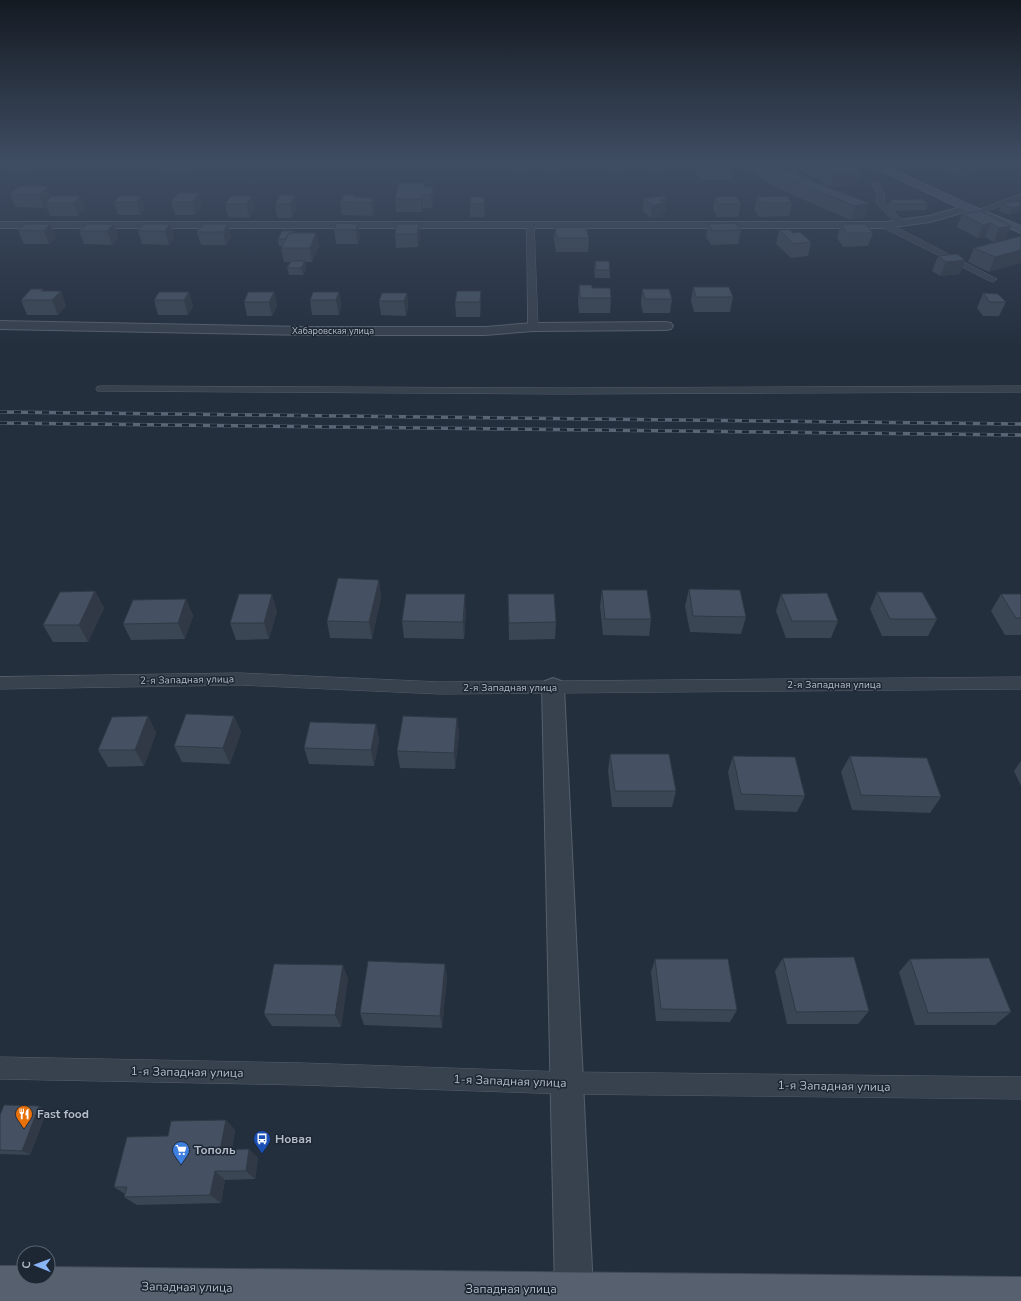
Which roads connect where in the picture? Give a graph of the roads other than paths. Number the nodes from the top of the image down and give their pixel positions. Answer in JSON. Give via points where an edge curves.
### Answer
{"nodes":[{"id":1,"x":530,"y":224,"type":"junction"},
{"id":2,"x":901,"y":224,"type":"edge"},
{"id":3,"x":1006,"y":224,"type":"edge"},
{"id":4,"x":0,"y":225,"type":"edge"},
{"id":5,"x":885,"y":225,"type":"junction"},
{"id":6,"x":1021,"y":230,"type":"edge"},
{"id":7,"x":993,"y":279,"type":"dead end"},
{"id":8,"x":0,"y":325,"type":"edge"},
{"id":9,"x":533,"y":326,"type":"junction"},
{"id":10,"x":666,"y":326,"type":"dead end"},
{"id":11,"x":101,"y":389,"type":"dead end"},
{"id":12,"x":1021,"y":389,"type":"edge"},
{"id":13,"x":0,"y":683,"type":"edge"},
{"id":14,"x":1021,"y":683,"type":"edge"},
{"id":15,"x":553,"y":687,"type":"junction"},
{"id":16,"x":0,"y":1068,"type":"edge"},
{"id":17,"x":566,"y":1083,"type":"junction"},
{"id":18,"x":1021,"y":1088,"type":"edge"},
{"id":19,"x":0,"y":1285,"type":"edge"},
{"id":20,"x":574,"y":1290,"type":"junction"},
{"id":21,"x":1021,"y":1296,"type":"edge"},
{"id":22,"x":748,"y":1297,"type":"edge"}],
"edges":[{"from":1,"to":4,"type":"street"},
{"from":1,"to":5,"type":"street"},
{"from":1,"to":9,"type":"lane"},
{"from":2,"to":5,"type":"street"},
{"from":3,"to":6,"type":"main road"},
{"from":5,"to":7,"type":"lane"},
{"from":8,"to":9,"type":"street","name":"Хабаровская улица","via":[[308,331],[484,331]]},
{"from":9,"to":10,"type":"street","name":"Хабаровская улица"},
{"from":11,"to":12,"type":"lane"},
{"from":13,"to":15,"type":"lane","name":"2-я Западная улица","via":[[240,679],[440,688]]},
{"from":14,"to":15,"type":"lane","name":"2-я Западная улица"},
{"from":15,"to":17,"type":"street"},
{"from":16,"to":17,"type":"lane","name":"1-я Западная улица"},
{"from":17,"to":18,"type":"lane","name":"1-я Западная улица"},
{"from":17,"to":20,"type":"street"},
{"from":19,"to":20,"type":"main road","name":"Западная улица"},
{"from":20,"to":22,"type":"main road","name":"Западная улица"},
{"from":21,"to":22,"type":"main road","name":"Западная улица"}]}
